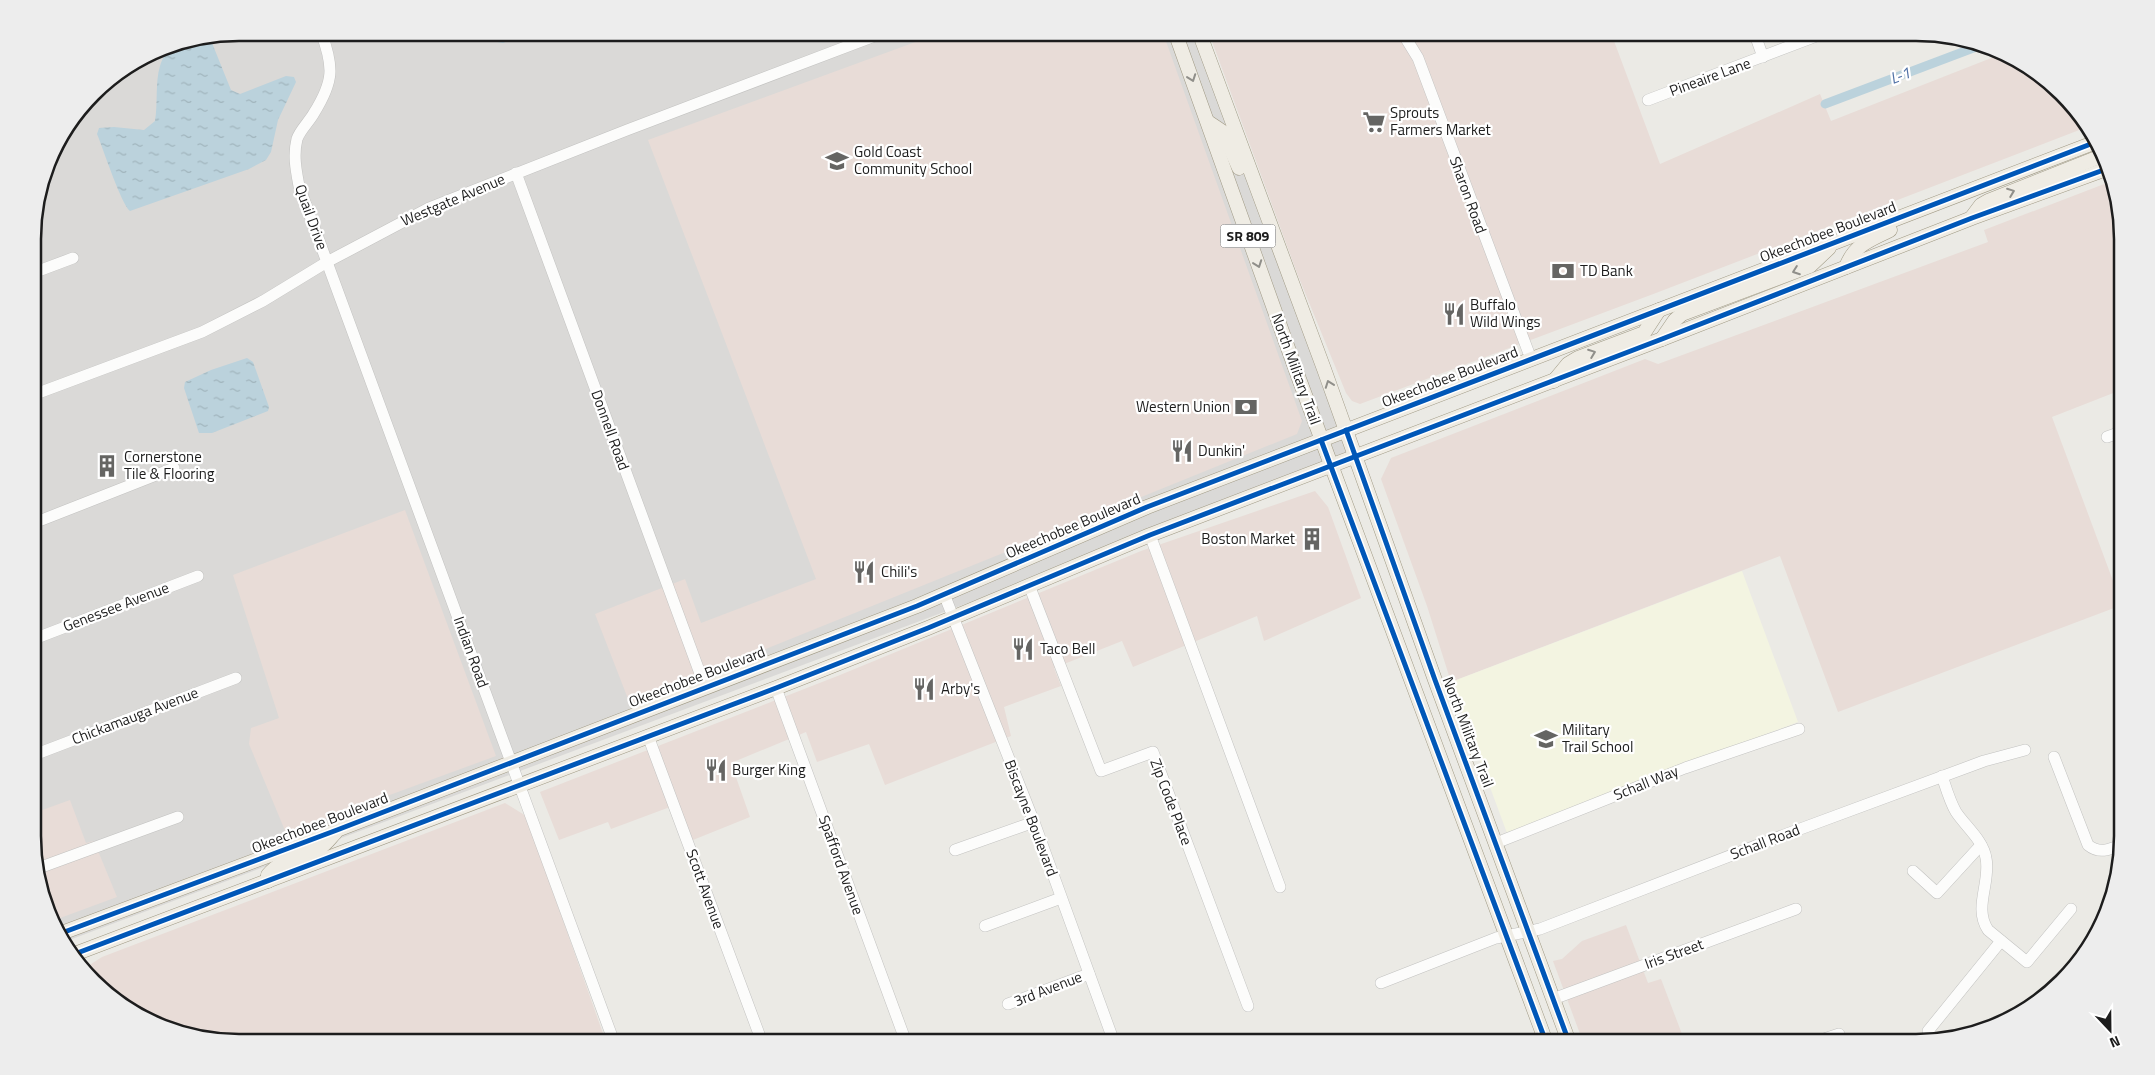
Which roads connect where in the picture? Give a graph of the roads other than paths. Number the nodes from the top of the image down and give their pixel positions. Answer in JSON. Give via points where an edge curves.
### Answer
{"nodes":[{"id":1,"x":325,"y":41,"type":"edge"},
{"id":2,"x":862,"y":41,"type":"edge"},
{"id":3,"x":1178,"y":41,"type":"edge"},
{"id":4,"x":1202,"y":41,"type":"edge"},
{"id":5,"x":1408,"y":41,"type":"edge"},
{"id":6,"x":1757,"y":41,"type":"edge"},
{"id":7,"x":1804,"y":41,"type":"edge"},
{"id":8,"x":1763,"y":57,"type":"junction"},
{"id":9,"x":1648,"y":100,"type":"dead end"},
{"id":10,"x":1208,"y":122,"type":"junction"},
{"id":11,"x":2089,"y":145,"type":"edge"},
{"id":12,"x":2096,"y":158,"type":"edge"},
{"id":13,"x":2101,"y":171,"type":"edge"},
{"id":14,"x":516,"y":173,"type":"junction"},
{"id":15,"x":1950,"y":198,"type":"junction"},
{"id":16,"x":1972,"y":218,"type":"junction"},
{"id":17,"x":1271,"y":228,"type":"junction"},
{"id":18,"x":1835,"y":243,"type":"junction"},
{"id":19,"x":73,"y":258,"type":"dead end"},
{"id":20,"x":328,"y":262,"type":"junction"},
{"id":21,"x":1846,"y":267,"type":"junction"},
{"id":22,"x":41,"y":270,"type":"edge"},
{"id":23,"x":1659,"y":310,"type":"junction"},
{"id":24,"x":1662,"y":339,"type":"junction"},
{"id":25,"x":1531,"y":359,"type":"junction"},
{"id":26,"x":1554,"y":381,"type":"junction"},
{"id":27,"x":41,"y":392,"type":"edge"},
{"id":28,"x":1346,"y":430,"type":"junction"},
{"id":29,"x":2114,"y":434,"type":"edge"},
{"id":30,"x":2107,"y":437,"type":"dead end"},
{"id":31,"x":1321,"y":440,"type":"junction"},
{"id":32,"x":1355,"y":458,"type":"junction"},
{"id":33,"x":1331,"y":467,"type":"junction"},
{"id":34,"x":174,"y":468,"type":"dead end"},
{"id":35,"x":41,"y":520,"type":"edge"},
{"id":36,"x":1150,"y":535,"type":"junction"},
{"id":37,"x":198,"y":576,"type":"dead end"},
{"id":38,"x":1029,"y":584,"type":"junction"},
{"id":39,"x":944,"y":594,"type":"junction"},
{"id":40,"x":954,"y":617,"type":"junction"},
{"id":41,"x":41,"y":636,"type":"edge"},
{"id":42,"x":236,"y":678,"type":"dead end"},
{"id":43,"x":705,"y":688,"type":"junction"},
{"id":44,"x":776,"y":688,"type":"junction"},
{"id":45,"x":1799,"y":729,"type":"dead end"},
{"id":46,"x":648,"y":736,"type":"junction"},
{"id":47,"x":2026,"y":750,"type":"dead end"},
{"id":48,"x":41,"y":751,"type":"edge"},
{"id":49,"x":2054,"y":758,"type":"dead end"},
{"id":50,"x":512,"y":762,"type":"junction"},
{"id":51,"x":1942,"y":776,"type":"junction"},
{"id":52,"x":520,"y":785,"type":"junction"},
{"id":53,"x":1455,"y":797,"type":"junction"},
{"id":54,"x":1484,"y":810,"type":"junction"},
{"id":55,"x":178,"y":816,"type":"dead end"},
{"id":56,"x":1034,"y":822,"type":"junction"},
{"id":57,"x":337,"y":830,"type":"junction"},
{"id":58,"x":1496,"y":843,"type":"junction"},
{"id":59,"x":1981,"y":845,"type":"junction"},
{"id":60,"x":2113,"y":849,"type":"edge"},
{"id":61,"x":956,"y":850,"type":"dead end"},
{"id":62,"x":44,"y":867,"type":"edge"},
{"id":63,"x":1913,"y":871,"type":"dead end"},
{"id":64,"x":268,"y":880,"type":"junction"},
{"id":65,"x":1280,"y":887,"type":"dead end"},
{"id":66,"x":1062,"y":898,"type":"junction"},
{"id":67,"x":1796,"y":908,"type":"dead end"},
{"id":68,"x":2071,"y":909,"type":"dead end"},
{"id":69,"x":985,"y":926,"type":"dead end"},
{"id":70,"x":67,"y":932,"type":"edge"},
{"id":71,"x":1528,"y":932,"type":"junction"},
{"id":72,"x":1506,"y":936,"type":"junction"},
{"id":73,"x":2001,"y":941,"type":"junction"},
{"id":74,"x":96,"y":946,"type":"junction"},
{"id":75,"x":79,"y":952,"type":"edge"},
{"id":76,"x":84,"y":958,"type":"edge"},
{"id":77,"x":1089,"y":974,"type":"junction"},
{"id":78,"x":1381,"y":983,"type":"dead end"},
{"id":79,"x":1553,"y":999,"type":"junction"},
{"id":80,"x":1008,"y":1004,"type":"dead end"},
{"id":81,"x":1248,"y":1006,"type":"dead end"},
{"id":82,"x":1928,"y":1031,"type":"dead end"},
{"id":83,"x":611,"y":1034,"type":"edge"},
{"id":84,"x":759,"y":1034,"type":"edge"},
{"id":85,"x":903,"y":1034,"type":"edge"},
{"id":86,"x":1111,"y":1034,"type":"edge"},
{"id":87,"x":1543,"y":1034,"type":"edge"},
{"id":88,"x":1566,"y":1034,"type":"edge"}],
"edges":[{"from":1,"to":20,"type":"street","name":"Quail Drive","via":[[330,55],[331,74],[326,90],[298,138],[295,160],[299,186]]},
{"from":2,"to":14,"type":"street","name":"Westgate Avenue"},
{"from":3,"to":10,"type":"main road","name":"North Military Trail","number":"SR 809","one_way":true},
{"from":4,"to":17,"type":"main road","name":"North Military Trail","number":"SR 809"},
{"from":5,"to":25,"type":"street","name":"Sharon Road","via":[[1418,58]]},
{"from":6,"to":8,"type":"street"},
{"from":7,"to":8,"type":"street","name":"Pineaire Lane"},
{"from":8,"to":9,"type":"street","name":"Pineaire Lane"},
{"from":10,"to":17,"type":"main road","via":[[1223,132],[1254,207]]},
{"from":10,"to":31,"type":"main road","name":"North Military Trail","number":"SR 809","one_way":true},
{"from":11,"to":15,"type":"main road","name":"Okeechobee Boulevard"},
{"from":16,"to":12,"type":"main road","one_way":true,"via":[[1988,201]]},
{"from":13,"to":16,"type":"main road"},
{"from":14,"to":20,"type":"street","name":"Westgate Avenue","via":[[429,208]]},
{"from":14,"to":43,"type":"street","name":"Donnell Road"},
{"from":15,"to":18,"type":"main road","name":"Okeechobee Boulevard"},
{"from":15,"to":21,"type":"main road","via":[[1857,248]]},
{"from":16,"to":21,"type":"main road"},
{"from":28,"to":17,"type":"main road","name":"North Military Trail","number":"SR 809","one_way":true},
{"from":18,"to":23,"type":"main road","name":"Okeechobee Boulevard"},
{"from":18,"to":24,"type":"main road","one_way":true,"via":[[1810,266],[1682,314]]},
{"from":19,"to":22,"type":"street"},
{"from":20,"to":27,"type":"street","name":"Westgate Avenue","via":[[263,301],[202,332]]},
{"from":20,"to":50,"type":"street","name":"Indian Road"},
{"from":21,"to":24,"type":"main road"},
{"from":23,"to":25,"type":"main road","name":"Okeechobee Boulevard"},
{"from":26,"to":23,"type":"main road","one_way":true,"via":[[1568,364],[1578,358],[1644,333]]},
{"from":24,"to":26,"type":"main road"},
{"from":25,"to":28,"type":"main road","name":"Okeechobee Boulevard"},
{"from":26,"to":32,"type":"main road"},
{"from":28,"to":31,"type":"main road","name":"Okeechobee Boulevard"},
{"from":28,"to":32,"type":"main road","name":"North Military Trail","number":"SR 809"},
{"from":29,"to":30,"type":"street"},
{"from":31,"to":33,"type":"main road","name":"North Military Trail","number":"SR 809"},
{"from":31,"to":39,"type":"main road","name":"Okeechobee Boulevard","via":[[1147,507]]},
{"from":32,"to":33,"type":"main road"},
{"from":32,"to":54,"type":"main road","name":"North Military Trail","number":"SR 809"},
{"from":33,"to":36,"type":"main road"},
{"from":33,"to":53,"type":"main road","name":"North Military Trail","number":"SR 809"},
{"from":34,"to":35,"type":"street"},
{"from":36,"to":38,"type":"main road"},
{"from":36,"to":65,"type":"street"},
{"from":37,"to":41,"type":"street","name":"Genessee Avenue"},
{"from":38,"to":40,"type":"main road"},
{"from":38,"to":81,"type":"street","name":"Zip Code Place","via":[[1101,772],[1153,752]]},
{"from":39,"to":40,"type":"street","name":"Biscayne Boulevard"},
{"from":39,"to":43,"type":"main road","name":"Okeechobee Boulevard"},
{"from":40,"to":44,"type":"main road"},
{"from":40,"to":56,"type":"street","name":"Biscayne Boulevard"},
{"from":42,"to":48,"type":"street","name":"Chickamauga Avenue"},
{"from":43,"to":50,"type":"main road","name":"Okeechobee Boulevard"},
{"from":44,"to":46,"type":"main road"},
{"from":44,"to":85,"type":"street","name":"Spafford Avenue"},
{"from":45,"to":58,"type":"street","name":"Schall Way","via":[[1685,768]]},
{"from":46,"to":52,"type":"main road"},
{"from":46,"to":84,"type":"street","name":"Scott Avenue"},
{"from":47,"to":51,"type":"street","name":"Schall Road"},
{"from":49,"to":60,"type":"street","via":[[2088,845],[2099,850]]},
{"from":50,"to":52,"type":"street","name":"Indian Road"},
{"from":50,"to":57,"type":"main road","name":"Okeechobee Boulevard"},
{"from":51,"to":59,"type":"street","via":[[1956,812]]},
{"from":51,"to":71,"type":"street","name":"Schall Road"},
{"from":52,"to":64,"type":"main road"},
{"from":52,"to":83,"type":"street","name":"Indian Road"},
{"from":53,"to":54,"type":"main road","via":[[1470,809]]},
{"from":53,"to":72,"type":"main road","name":"North Military Trail","number":"SR 809"},
{"from":54,"to":58,"type":"main road","name":"North Military Trail","number":"SR 809"},
{"from":55,"to":62,"type":"street"},
{"from":56,"to":61,"type":"street"},
{"from":56,"to":66,"type":"street","name":"Biscayne Boulevard"},
{"from":57,"to":64,"type":"main road","via":[[322,846],[272,869]]},
{"from":57,"to":70,"type":"main road","name":"Okeechobee Boulevard"},
{"from":58,"to":71,"type":"main road","name":"North Military Trail","number":"SR 809"},
{"from":59,"to":63,"type":"street","via":[[1937,893]]},
{"from":59,"to":73,"type":"street","via":[[1987,860],[1982,909],[1984,924]]},
{"from":64,"to":74,"type":"main road"},
{"from":66,"to":69,"type":"street"},
{"from":66,"to":77,"type":"street","name":"Biscayne Boulevard"},
{"from":67,"to":79,"type":"street","name":"Iris Street"},
{"from":68,"to":73,"type":"street","via":[[2027,962]]},
{"from":71,"to":72,"type":"street","name":"Schall Road"},
{"from":71,"to":79,"type":"main road","name":"North Military Trail","number":"SR 809"},
{"from":72,"to":78,"type":"street","name":"Schall Road"},
{"from":72,"to":87,"type":"main road","name":"North Military Trail","number":"SR 809"},
{"from":73,"to":82,"type":"street"},
{"from":74,"to":75,"type":"main road"},
{"from":74,"to":76,"type":"main road"},
{"from":77,"to":80,"type":"street","name":"3rd Avenue"},
{"from":77,"to":86,"type":"street","name":"Biscayne Boulevard"},
{"from":79,"to":88,"type":"main road","name":"North Military Trail","number":"SR 809"}]}
